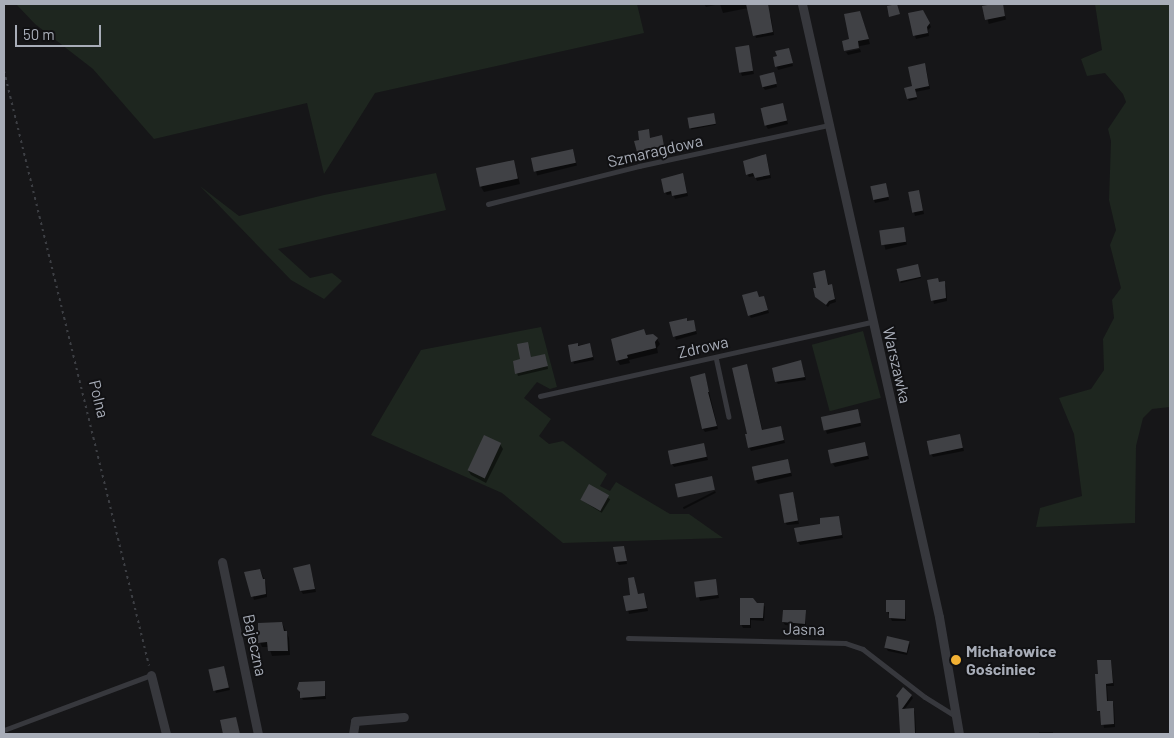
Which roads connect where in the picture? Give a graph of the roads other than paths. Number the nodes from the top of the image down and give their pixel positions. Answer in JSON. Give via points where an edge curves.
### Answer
{"nodes":[{"id":1,"x":802,"y":4,"type":"edge"},
{"id":2,"x":828,"y":125,"type":"junction"},
{"id":3,"x":488,"y":204,"type":"dead end"},
{"id":4,"x":872,"y":322,"type":"junction"},
{"id":5,"x":716,"y":357,"type":"junction"},
{"id":6,"x":540,"y":396,"type":"dead end"},
{"id":7,"x":729,"y":418,"type":"dead end"},
{"id":8,"x":222,"y":562,"type":"dead end"},
{"id":9,"x":628,"y":638,"type":"dead end"},
{"id":10,"x":151,"y":675,"type":"joint"},
{"id":11,"x":404,"y":717,"type":"dead end"},
{"id":12,"x":958,"y":717,"type":"junction"},
{"id":13,"x":4,"y":730,"type":"edge"},
{"id":14,"x":166,"y":734,"type":"edge"},
{"id":15,"x":258,"y":734,"type":"edge"},
{"id":16,"x":353,"y":734,"type":"edge"},
{"id":17,"x":959,"y":734,"type":"edge"}],
"edges":[{"from":1,"to":2,"type":"street","name":"Warszawka"},
{"from":2,"to":3,"type":"lane","name":"Szmaragdowa","via":[[639,166]]},
{"from":2,"to":4,"type":"street","name":"Warszawka"},
{"from":4,"to":5,"type":"lane","name":"Zdrowa"},
{"from":4,"to":12,"type":"street","name":"Warszawka","via":[[937,608]]},
{"from":5,"to":6,"type":"lane","name":"Zdrowa"},
{"from":5,"to":7,"type":"lane"},
{"from":8,"to":15,"type":"street","name":"Bajeczna"},
{"from":9,"to":12,"type":"lane","name":"Jasna","via":[[845,643],[863,650],[925,697]]},
{"from":10,"to":13,"type":"lane"},
{"from":10,"to":14,"type":"street"},
{"from":11,"to":16,"type":"street","via":[[356,721]]},
{"from":12,"to":17,"type":"street","name":"Warszawka"}]}
